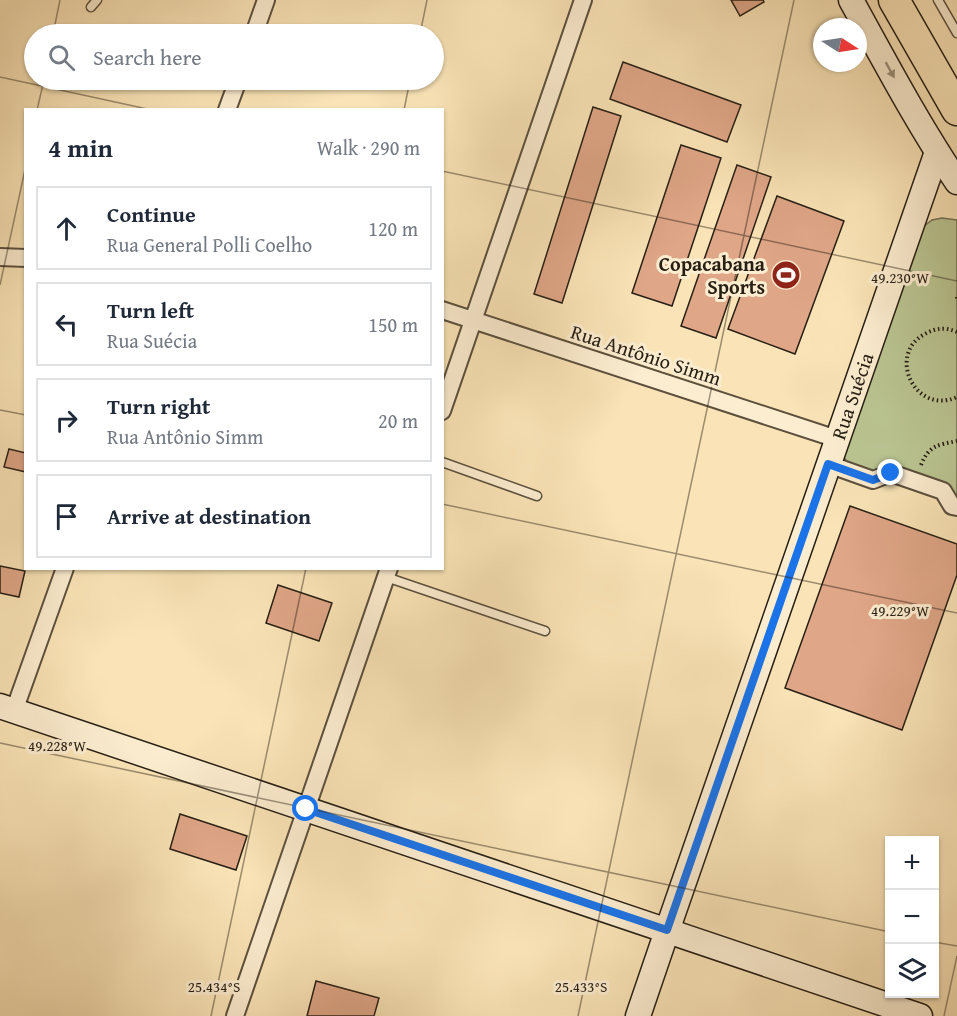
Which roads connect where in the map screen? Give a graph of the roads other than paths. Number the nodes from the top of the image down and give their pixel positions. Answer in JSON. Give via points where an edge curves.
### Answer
{"nodes":[{"id":1,"x":266,"y":0,"type":"edge"},
{"id":2,"x":583,"y":0,"type":"edge"},
{"id":3,"x":851,"y":0,"type":"edge"},
{"id":4,"x":894,"y":0,"type":"edge"},
{"id":5,"x":939,"y":0,"type":"edge"},
{"id":6,"x":258,"y":24,"type":"edge"},
{"id":7,"x":957,"y":33,"type":"edge"},
{"id":8,"x":234,"y":90,"type":"edge"},
{"id":9,"x":228,"y":108,"type":"edge"},
{"id":10,"x":957,"y":110,"type":"edge"},
{"id":11,"x":937,"y":152,"type":"junction"},
{"id":12,"x":957,"y":182,"type":"edge"},
{"id":13,"x":0,"y":257,"type":"edge"},
{"id":14,"x":24,"y":258,"type":"edge"},
{"id":15,"x":444,"y":311,"type":"edge"},
{"id":16,"x":473,"y":320,"type":"junction"},
{"id":17,"x":444,"y":405,"type":"edge"},
{"id":18,"x":837,"y":439,"type":"junction"},
{"id":19,"x":444,"y":463,"type":"edge"},
{"id":20,"x":828,"y":464,"type":"junction"},
{"id":21,"x":537,"y":496,"type":"dead end"},
{"id":22,"x":957,"y":507,"type":"edge"},
{"id":23,"x":63,"y":570,"type":"edge"},
{"id":24,"x":387,"y":573,"type":"edge"},
{"id":25,"x":545,"y":631,"type":"dead end"},
{"id":26,"x":7,"y":708,"type":"edge"},
{"id":27,"x":306,"y":809,"type":"junction"},
{"id":28,"x":667,"y":930,"type":"junction"},
{"id":29,"x":236,"y":1016,"type":"edge"},
{"id":30,"x":638,"y":1016,"type":"edge"},
{"id":31,"x":920,"y":1016,"type":"edge"}],
"edges":[{"from":1,"to":6,"type":"street"},
{"from":2,"to":16,"type":"street"},
{"from":3,"to":11,"type":"street","one_way":true},
{"from":4,"to":10,"type":"highway"},
{"from":5,"to":7,"type":"lane"},
{"from":8,"to":9,"type":"street"},
{"from":11,"to":12,"type":"street"},
{"from":11,"to":18,"type":"street","name":"Rua Suécia"},
{"from":13,"to":14,"type":"street"},
{"from":15,"to":16,"type":"street","name":"Rua Antônio Simm"},
{"from":16,"to":17,"type":"street"},
{"from":16,"to":18,"type":"street","name":"Rua Antônio Simm"},
{"from":18,"to":20,"type":"street","name":"Rua Suécia"},
{"from":19,"to":21,"type":"lane"},
{"from":20,"to":22,"type":"street","via":[[873,480],[891,473],[943,491],[952,506]]},
{"from":20,"to":28,"type":"street","name":"Rua Suécia"},
{"from":23,"to":26,"type":"street"},
{"from":24,"to":25,"type":"lane"},
{"from":24,"to":27,"type":"street"},
{"from":26,"to":27,"type":"street"},
{"from":27,"to":28,"type":"street"},
{"from":27,"to":29,"type":"street"},
{"from":28,"to":30,"type":"street","name":"Rua Suécia"},
{"from":28,"to":31,"type":"street"}]}
